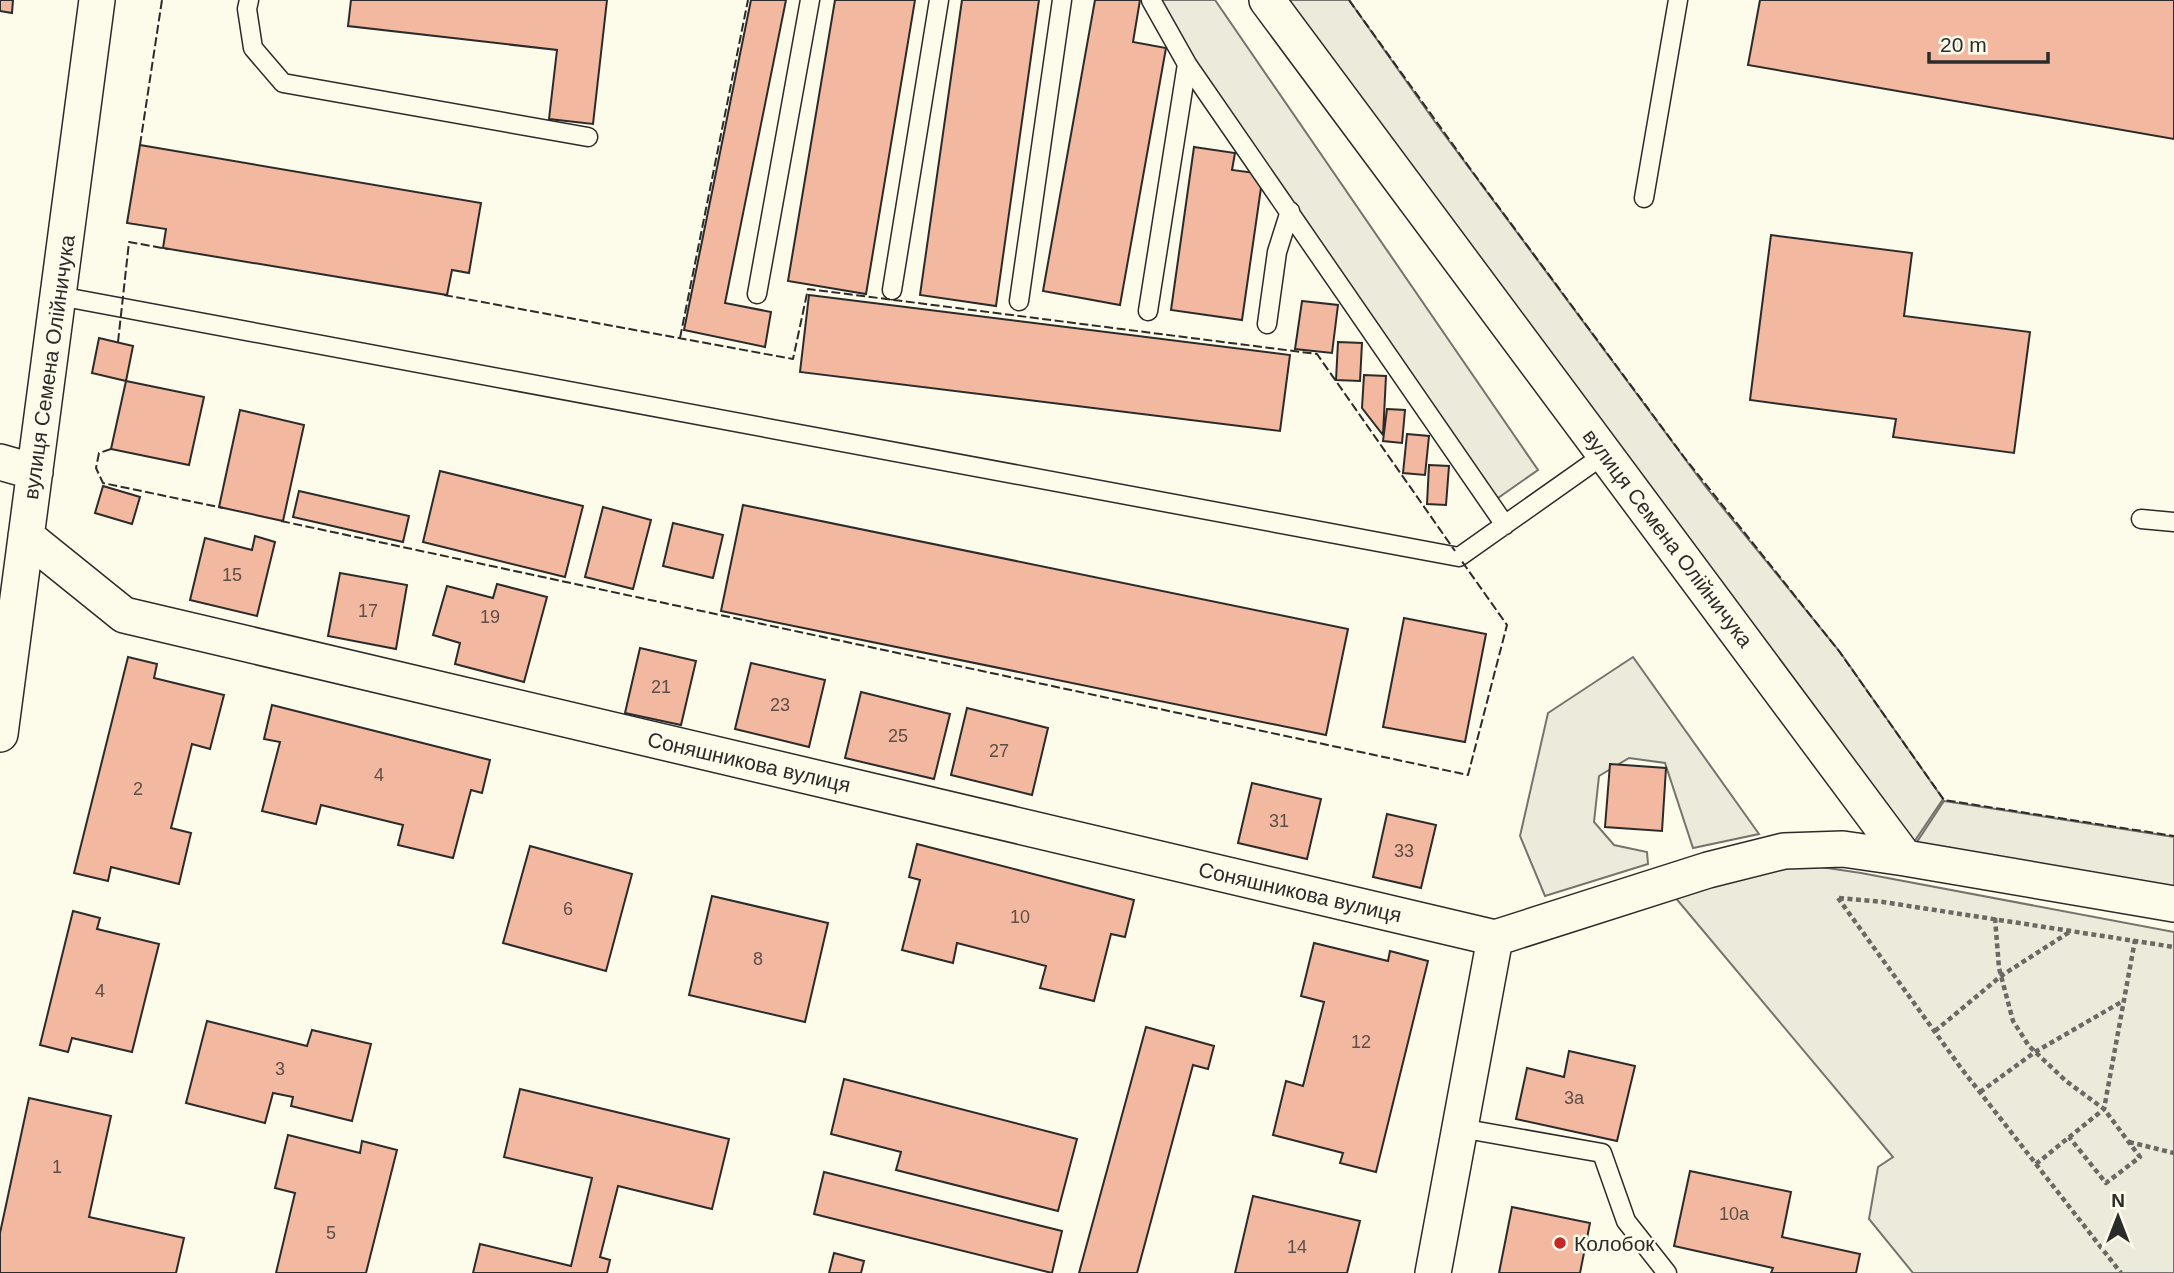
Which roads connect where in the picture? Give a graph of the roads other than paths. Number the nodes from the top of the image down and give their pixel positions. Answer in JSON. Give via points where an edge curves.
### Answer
{"nodes":[{"id":1,"x":96,"y":0,"type":"edge"},
{"id":2,"x":249,"y":0,"type":"edge"},
{"id":3,"x":810,"y":0,"type":"edge"},
{"id":4,"x":939,"y":0,"type":"edge"},
{"id":5,"x":1062,"y":0,"type":"edge"},
{"id":6,"x":1151,"y":0,"type":"edge"},
{"id":7,"x":1267,"y":0,"type":"edge"},
{"id":8,"x":1678,"y":0,"type":"edge"},
{"id":9,"x":1187,"y":64,"type":"junction"},
{"id":10,"x":588,"y":137,"type":"dead end"},
{"id":11,"x":1644,"y":198,"type":"dead end"},
{"id":12,"x":1290,"y":211,"type":"junction"},
{"id":13,"x":891,"y":290,"type":"dead end"},
{"id":14,"x":757,"y":294,"type":"dead end"},
{"id":15,"x":59,"y":296,"type":"junction"},
{"id":16,"x":1019,"y":301,"type":"dead end"},
{"id":17,"x":1148,"y":310,"type":"dead end"},
{"id":18,"x":1268,"y":324,"type":"dead end"},
{"id":19,"x":1605,"y":454,"type":"junction"},
{"id":20,"x":0,"y":462,"type":"edge"},
{"id":21,"x":35,"y":472,"type":"junction"},
{"id":22,"x":2141,"y":519,"type":"dead end"},
{"id":23,"x":2174,"y":522,"type":"edge"},
{"id":24,"x":1504,"y":525,"type":"junction"},
{"id":25,"x":26,"y":536,"type":"junction"},
{"id":26,"x":0,"y":734,"type":"edge"},
{"id":27,"x":1905,"y":858,"type":"junction"},
{"id":28,"x":2174,"y":904,"type":"edge"},
{"id":29,"x":1495,"y":938,"type":"junction"},
{"id":30,"x":1460,"y":1128,"type":"junction"},
{"id":31,"x":1433,"y":1273,"type":"edge"},
{"id":32,"x":1667,"y":1273,"type":"edge"}],
"edges":[{"from":1,"to":15,"type":"street","name":"вулиця Семена Олійничука"},
{"from":2,"to":10,"type":"lane","via":[[253,48],[283,83]]},
{"from":3,"to":14,"type":"lane"},
{"from":4,"to":13,"type":"lane"},
{"from":5,"to":16,"type":"lane"},
{"from":6,"to":9,"type":"lane"},
{"from":7,"to":19,"type":"street","name":"вулиця Семена Олійничука"},
{"from":8,"to":11,"type":"lane"},
{"from":9,"to":12,"type":"lane"},
{"from":9,"to":17,"type":"lane"},
{"from":12,"to":18,"type":"lane","via":[[1277,252]]},
{"from":12,"to":24,"type":"lane"},
{"from":15,"to":21,"type":"street","name":"вулиця Семена Олійничука"},
{"from":15,"to":24,"type":"lane","via":[[1459,557]]},
{"from":19,"to":24,"type":"lane"},
{"from":19,"to":27,"type":"street","name":"вулиця Семена Олійничука"},
{"from":20,"to":21,"type":"street"},
{"from":21,"to":25,"type":"street","name":"вулиця Семена Олійничука"},
{"from":22,"to":23,"type":"lane"},
{"from":25,"to":26,"type":"street","name":"вулиця Семена Олійничука"},
{"from":25,"to":29,"type":"street","name":"Соняшникова вулиця","via":[[124,615]]},
{"from":27,"to":28,"type":"street"},
{"from":27,"to":29,"type":"street","via":[[1843,849],[1784,851],[1708,870]]},
{"from":29,"to":30,"type":"street"},
{"from":30,"to":31,"type":"street"},
{"from":30,"to":32,"type":"lane","via":[[1602,1153],[1626,1221]]}]}
